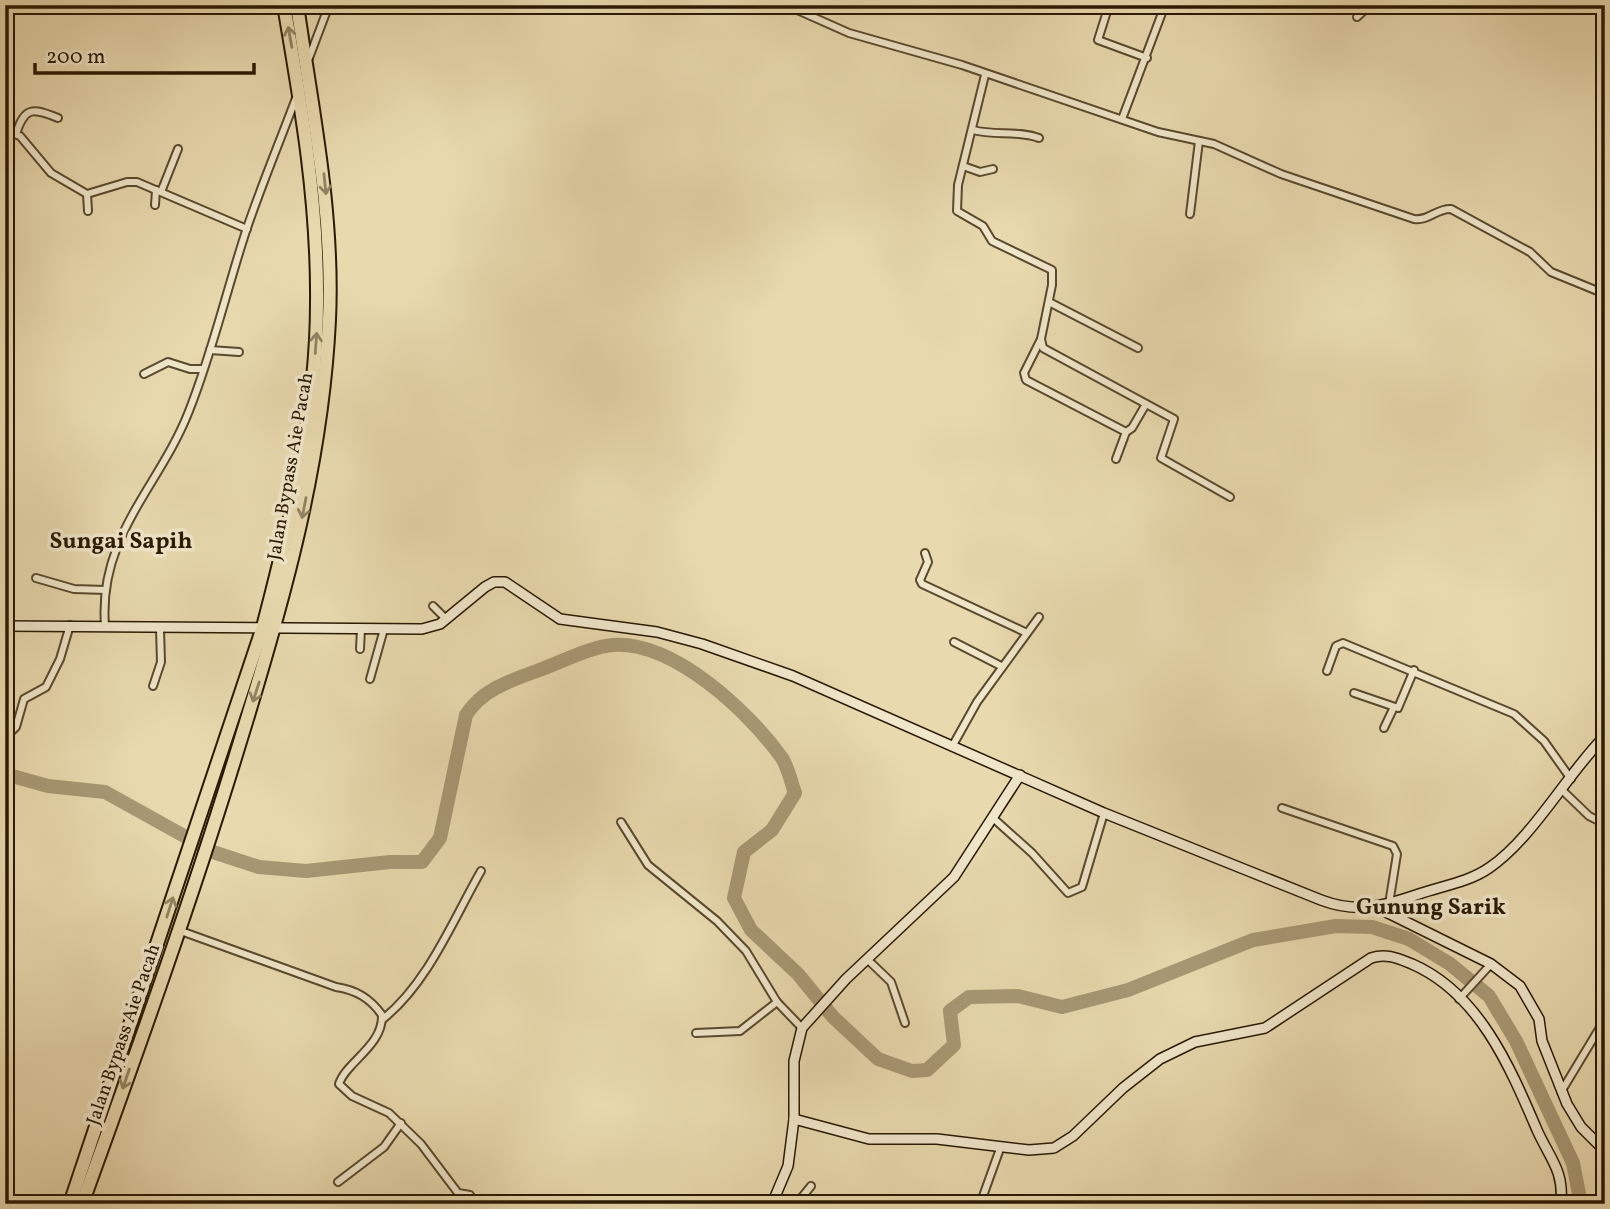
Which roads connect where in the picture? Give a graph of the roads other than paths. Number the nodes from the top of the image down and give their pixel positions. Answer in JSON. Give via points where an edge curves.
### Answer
{"nodes":[{"id":1,"x":284,"y":5,"type":"edge"},
{"id":2,"x":297,"y":5,"type":"edge"},
{"id":3,"x":329,"y":5,"type":"edge"},
{"id":4,"x":786,"y":5,"type":"edge"},
{"id":5,"x":1110,"y":5,"type":"edge"},
{"id":6,"x":1165,"y":5,"type":"edge"},
{"id":7,"x":1370,"y":5,"type":"edge"},
{"id":8,"x":1357,"y":17,"type":"dead end"},
{"id":9,"x":1147,"y":58,"type":"junction"},
{"id":10,"x":306,"y":65,"type":"junction"},
{"id":11,"x":985,"y":75,"type":"junction"},
{"id":12,"x":299,"y":91,"type":"junction"},
{"id":13,"x":309,"y":117,"type":"junction"},
{"id":14,"x":58,"y":118,"type":"dead end"},
{"id":15,"x":1122,"y":119,"type":"junction"},
{"id":16,"x":973,"y":130,"type":"junction"},
{"id":17,"x":5,"y":131,"type":"edge"},
{"id":18,"x":16,"y":134,"type":"junction"},
{"id":19,"x":1039,"y":138,"type":"dead end"},
{"id":20,"x":1199,"y":141,"type":"junction"},
{"id":21,"x":178,"y":149,"type":"dead end"},
{"id":22,"x":964,"y":166,"type":"junction"},
{"id":23,"x":993,"y":169,"type":"dead end"},
{"id":24,"x":159,"y":191,"type":"junction"},
{"id":25,"x":87,"y":194,"type":"junction"},
{"id":26,"x":155,"y":205,"type":"dead end"},
{"id":27,"x":88,"y":211,"type":"dead end"},
{"id":28,"x":1190,"y":214,"type":"dead end"},
{"id":29,"x":247,"y":229,"type":"junction"},
{"id":30,"x":1605,"y":294,"type":"edge"},
{"id":31,"x":1049,"y":302,"type":"junction"},
{"id":32,"x":1041,"y":340,"type":"junction"},
{"id":33,"x":1138,"y":348,"type":"dead end"},
{"id":34,"x":210,"y":350,"type":"junction"},
{"id":35,"x":239,"y":352,"type":"dead end"},
{"id":36,"x":204,"y":369,"type":"junction"},
{"id":37,"x":144,"y":374,"type":"dead end"},
{"id":38,"x":1146,"y":404,"type":"junction"},
{"id":39,"x":1126,"y":432,"type":"junction"},
{"id":40,"x":1116,"y":458,"type":"dead end"},
{"id":41,"x":1230,"y":497,"type":"dead end"},
{"id":42,"x":925,"y":553,"type":"dead end"},
{"id":43,"x":36,"y":578,"type":"dead end"},
{"id":44,"x":106,"y":590,"type":"junction"},
{"id":45,"x":433,"y":606,"type":"dead end"},
{"id":46,"x":1039,"y":617,"type":"dead end"},
{"id":47,"x":446,"y":619,"type":"junction"},
{"id":48,"x":70,"y":625,"type":"junction"},
{"id":49,"x":106,"y":625,"type":"junction"},
{"id":50,"x":5,"y":626,"type":"edge"},
{"id":51,"x":262,"y":626,"type":"junction"},
{"id":52,"x":277,"y":627,"type":"junction"},
{"id":53,"x":160,"y":629,"type":"junction"},
{"id":54,"x":361,"y":629,"type":"junction"},
{"id":55,"x":384,"y":629,"type":"junction"},
{"id":56,"x":1027,"y":633,"type":"junction"},
{"id":57,"x":954,"y":642,"type":"dead end"},
{"id":58,"x":360,"y":649,"type":"dead end"},
{"id":59,"x":1001,"y":666,"type":"junction"},
{"id":60,"x":1413,"y":670,"type":"junction"},
{"id":61,"x":1327,"y":671,"type":"dead end"},
{"id":62,"x":370,"y":679,"type":"dead end"},
{"id":63,"x":153,"y":686,"type":"dead end"},
{"id":64,"x":1354,"y":692,"type":"dead end"},
{"id":65,"x":1394,"y":707,"type":"junction"},
{"id":66,"x":1384,"y":728,"type":"dead end"},
{"id":67,"x":1605,"y":736,"type":"edge"},
{"id":68,"x":5,"y":738,"type":"edge"},
{"id":69,"x":953,"y":745,"type":"junction"},
{"id":70,"x":1020,"y":775,"type":"junction"},
{"id":71,"x":1571,"y":779,"type":"junction"},
{"id":72,"x":1561,"y":789,"type":"junction"},
{"id":73,"x":1282,"y":808,"type":"dead end"},
{"id":74,"x":1104,"y":813,"type":"junction"},
{"id":75,"x":993,"y":818,"type":"junction"},
{"id":76,"x":621,"y":822,"type":"dead end"},
{"id":77,"x":1605,"y":824,"type":"edge"},
{"id":78,"x":481,"y":871,"type":"dead end"},
{"id":79,"x":1389,"y":904,"type":"junction"},
{"id":80,"x":1378,"y":908,"type":"junction"},
{"id":81,"x":178,"y":930,"type":"junction"},
{"id":82,"x":867,"y":958,"type":"junction"},
{"id":83,"x":1491,"y":964,"type":"junction"},
{"id":84,"x":1462,"y":996,"type":"junction"},
{"id":85,"x":777,"y":1002,"type":"junction"},
{"id":86,"x":383,"y":1019,"type":"junction"},
{"id":87,"x":1605,"y":1019,"type":"edge"},
{"id":88,"x":905,"y":1023,"type":"dead end"},
{"id":89,"x":802,"y":1028,"type":"junction"},
{"id":90,"x":696,"y":1033,"type":"dead end"},
{"id":91,"x":1561,"y":1092,"type":"junction"},
{"id":92,"x":794,"y":1119,"type":"junction"},
{"id":93,"x":401,"y":1123,"type":"junction"},
{"id":94,"x":1001,"y":1146,"type":"junction"},
{"id":95,"x":1605,"y":1151,"type":"edge"},
{"id":96,"x":338,"y":1182,"type":"dead end"},
{"id":97,"x":811,"y":1186,"type":"dead end"},
{"id":98,"x":797,"y":1203,"type":"edge"},
{"id":99,"x":69,"y":1204,"type":"edge"},
{"id":100,"x":82,"y":1204,"type":"edge"},
{"id":101,"x":474,"y":1204,"type":"edge"},
{"id":102,"x":772,"y":1204,"type":"edge"},
{"id":103,"x":991,"y":1204,"type":"edge"},
{"id":104,"x":1560,"y":1204,"type":"edge"}],
"edges":[{"from":12,"to":1,"type":"highway","one_way":true},
{"from":2,"to":10,"type":"highway"},
{"from":3,"to":10,"type":"street"},
{"from":4,"to":11,"type":"street","via":[[849,33]]},
{"from":5,"to":9,"type":"street","via":[[1098,40]]},
{"from":6,"to":9,"type":"street"},
{"from":7,"to":8,"type":"street"},
{"from":9,"to":15,"type":"street"},
{"from":10,"to":12,"type":"street"},
{"from":10,"to":13,"type":"highway"},
{"from":11,"to":15,"type":"street"},
{"from":11,"to":16,"type":"street"},
{"from":12,"to":13,"type":"highway"},
{"from":12,"to":29,"type":"street"},
{"from":51,"to":13,"type":"highway","name":"Jalan Bypass Aie Pacah","one_way":true,"via":[[304,452],[315,357]]},
{"from":13,"to":52,"type":"highway","name":"Jalan Bypass Aie Pacah","one_way":true,"via":[[326,197],[327,355],[312,466]]},
{"from":14,"to":18,"type":"street","via":[[29,112],[21,117]]},
{"from":15,"to":20,"type":"street"},
{"from":16,"to":19,"type":"street"},
{"from":16,"to":22,"type":"street"},
{"from":17,"to":18,"type":"street"},
{"from":18,"to":25,"type":"street","via":[[51,173]]},
{"from":20,"to":28,"type":"street"},
{"from":20,"to":30,"type":"street","via":[[1414,219],[1451,209],[1530,252],[1551,272]]},
{"from":21,"to":24,"type":"street"},
{"from":22,"to":23,"type":"street","via":[[980,172]]},
{"from":22,"to":31,"type":"street","via":[[957,211],[983,226],[992,241],[1048,267],[1053,277]]},
{"from":24,"to":25,"type":"street","via":[[127,182]]},
{"from":24,"to":26,"type":"street"},
{"from":24,"to":29,"type":"street"},
{"from":25,"to":27,"type":"street"},
{"from":29,"to":34,"type":"street"},
{"from":31,"to":32,"type":"street"},
{"from":31,"to":33,"type":"street"},
{"from":32,"to":38,"type":"street","via":[[1043,348]]},
{"from":32,"to":39,"type":"street","via":[[1024,378]]},
{"from":34,"to":35,"type":"street"},
{"from":34,"to":36,"type":"street"},
{"from":36,"to":37,"type":"street","via":[[168,362]]},
{"from":36,"to":44,"type":"street","via":[[181,430],[117,543]]},
{"from":38,"to":39,"type":"street"},
{"from":38,"to":41,"type":"street","via":[[1174,419],[1161,458]]},
{"from":39,"to":40,"type":"street"},
{"from":42,"to":56,"type":"street","via":[[928,562],[922,584]]},
{"from":43,"to":44,"type":"street","via":[[74,589]]},
{"from":44,"to":49,"type":"street"},
{"from":45,"to":47,"type":"street"},
{"from":46,"to":56,"type":"street"},
{"from":47,"to":55,"type":"street","via":[[422,629]]},
{"from":47,"to":69,"type":"street","via":[[485,587],[505,582],[560,619],[657,632],[702,644],[805,680]]},
{"from":48,"to":49,"type":"street"},
{"from":48,"to":50,"type":"street"},
{"from":48,"to":68,"type":"street","via":[[49,682],[24,699],[16,727]]},
{"from":49,"to":53,"type":"street"},
{"from":51,"to":52,"type":"street"},
{"from":51,"to":53,"type":"street"},
{"from":99,"to":51,"type":"highway","name":"Jalan Bypass Aie Pacah","one_way":true},
{"from":52,"to":54,"type":"street"},
{"from":52,"to":81,"type":"highway","name":"Jalan Bypass Aie Pacah","one_way":true},
{"from":53,"to":63,"type":"street","via":[[161,662]]},
{"from":54,"to":55,"type":"street"},
{"from":54,"to":58,"type":"street"},
{"from":55,"to":62,"type":"street"},
{"from":56,"to":59,"type":"street"},
{"from":57,"to":59,"type":"street"},
{"from":59,"to":69,"type":"street"},
{"from":60,"to":61,"type":"street","via":[[1341,642]]},
{"from":60,"to":65,"type":"street","via":[[1400,705]]},
{"from":60,"to":71,"type":"street","via":[[1524,721]]},
{"from":64,"to":65,"type":"street"},
{"from":65,"to":66,"type":"street"},
{"from":67,"to":71,"type":"street"},
{"from":69,"to":70,"type":"street"},
{"from":70,"to":74,"type":"street"},
{"from":70,"to":75,"type":"street"},
{"from":71,"to":72,"type":"street"},
{"from":72,"to":77,"type":"street","via":[[1589,816]]},
{"from":72,"to":79,"type":"street","via":[[1490,867]]},
{"from":73,"to":79,"type":"street","via":[[1393,846],[1397,854]]},
{"from":74,"to":75,"type":"street","via":[[1082,887],[1073,893]]},
{"from":74,"to":80,"type":"street","via":[[1339,907]]},
{"from":75,"to":82,"type":"street","via":[[954,877]]},
{"from":76,"to":85,"type":"street","via":[[648,865],[746,951]]},
{"from":78,"to":86,"type":"street","via":[[416,982]]},
{"from":79,"to":80,"type":"street"},
{"from":80,"to":83,"type":"street"},
{"from":81,"to":86,"type":"street","via":[[336,987],[353,989],[380,1011]]},
{"from":81,"to":100,"type":"highway","name":"Jalan Bypass Aie Pacah","one_way":true},
{"from":82,"to":88,"type":"street","via":[[891,982]]},
{"from":82,"to":89,"type":"street"},
{"from":83,"to":84,"type":"street"},
{"from":83,"to":91,"type":"street","via":[[1528,997]]},
{"from":84,"to":94,"type":"street","via":[[1415,966],[1376,956],[1265,1028],[1195,1042],[1160,1059],[1065,1143],[1042,1151]]},
{"from":84,"to":104,"type":"street","via":[[1491,1036],[1558,1165]]},
{"from":85,"to":89,"type":"street"},
{"from":85,"to":90,"type":"street","via":[[739,1031]]},
{"from":86,"to":93,"type":"street","via":[[366,1052],[339,1084]]},
{"from":87,"to":91,"type":"street"},
{"from":89,"to":92,"type":"street","via":[[794,1061]]},
{"from":91,"to":95,"type":"street","via":[[1581,1127]]},
{"from":92,"to":94,"type":"street","via":[[869,1139],[937,1139]]},
{"from":92,"to":102,"type":"street","via":[[785,1176]]},
{"from":93,"to":96,"type":"street","via":[[384,1147]]},
{"from":93,"to":101,"type":"street","via":[[456,1191],[470,1195]]},
{"from":94,"to":103,"type":"street","via":[[983,1196]]},
{"from":97,"to":98,"type":"street"}]}
